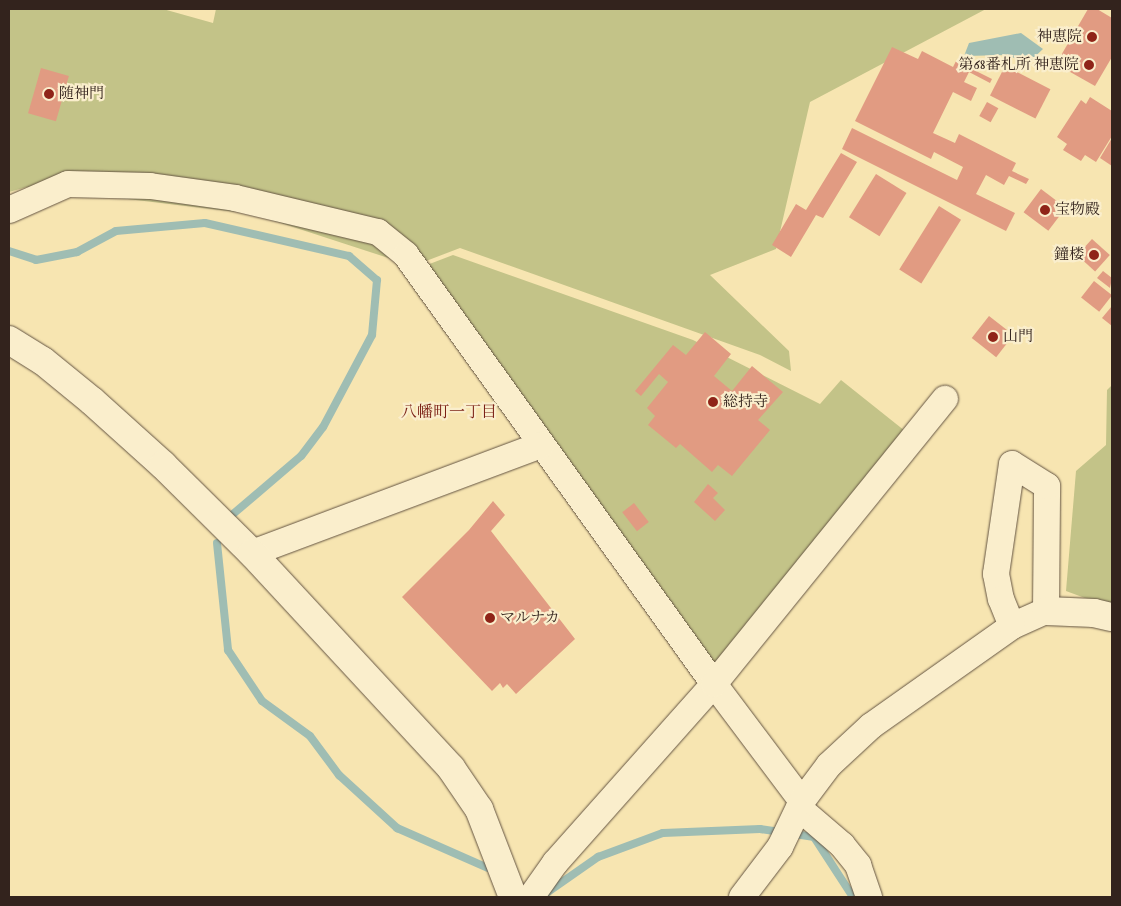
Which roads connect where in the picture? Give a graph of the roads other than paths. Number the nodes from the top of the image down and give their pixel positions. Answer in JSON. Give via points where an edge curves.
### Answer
{"nodes":[{"id":1,"x":9,"y":210,"type":"edge"},
{"id":2,"x":9,"y":340,"type":"edge"},
{"id":3,"x":945,"y":399,"type":"dead end"},
{"id":4,"x":542,"y":445,"type":"junction"},
{"id":5,"x":252,"y":553,"type":"junction"},
{"id":6,"x":1046,"y":611,"type":"junction"},
{"id":7,"x":1112,"y":617,"type":"edge"},
{"id":8,"x":1012,"y":626,"type":"junction"},
{"id":9,"x":714,"y":684,"type":"junction"},
{"id":10,"x":801,"y":804,"type":"junction"},
{"id":11,"x":513,"y":897,"type":"edge"},
{"id":12,"x":531,"y":897,"type":"edge"},
{"id":13,"x":742,"y":897,"type":"edge"},
{"id":14,"x":869,"y":897,"type":"edge"}],
"edges":[{"from":1,"to":4,"type":"street","via":[[68,184],[150,186],[235,198],[378,232],[406,255]]},
{"from":2,"to":5,"type":"street","via":[[43,361],[92,401]]},
{"from":3,"to":9,"type":"street"},
{"from":4,"to":5,"type":"street"},
{"from":4,"to":9,"type":"street"},
{"from":5,"to":11,"type":"street","via":[[451,768],[479,809],[499,853]]},
{"from":6,"to":7,"type":"street","via":[[1094,612]]},
{"from":6,"to":8,"type":"street"},
{"from":6,"to":8,"type":"street","via":[[1047,486],[1012,464],[996,574],[1001,599]]},
{"from":8,"to":10,"type":"street","via":[[871,726],[829,765]]},
{"from":9,"to":10,"type":"street"},
{"from":9,"to":12,"type":"street","via":[[555,863]]},
{"from":10,"to":13,"type":"street","via":[[780,847]]},
{"from":10,"to":14,"type":"street","via":[[858,865]]}]}
